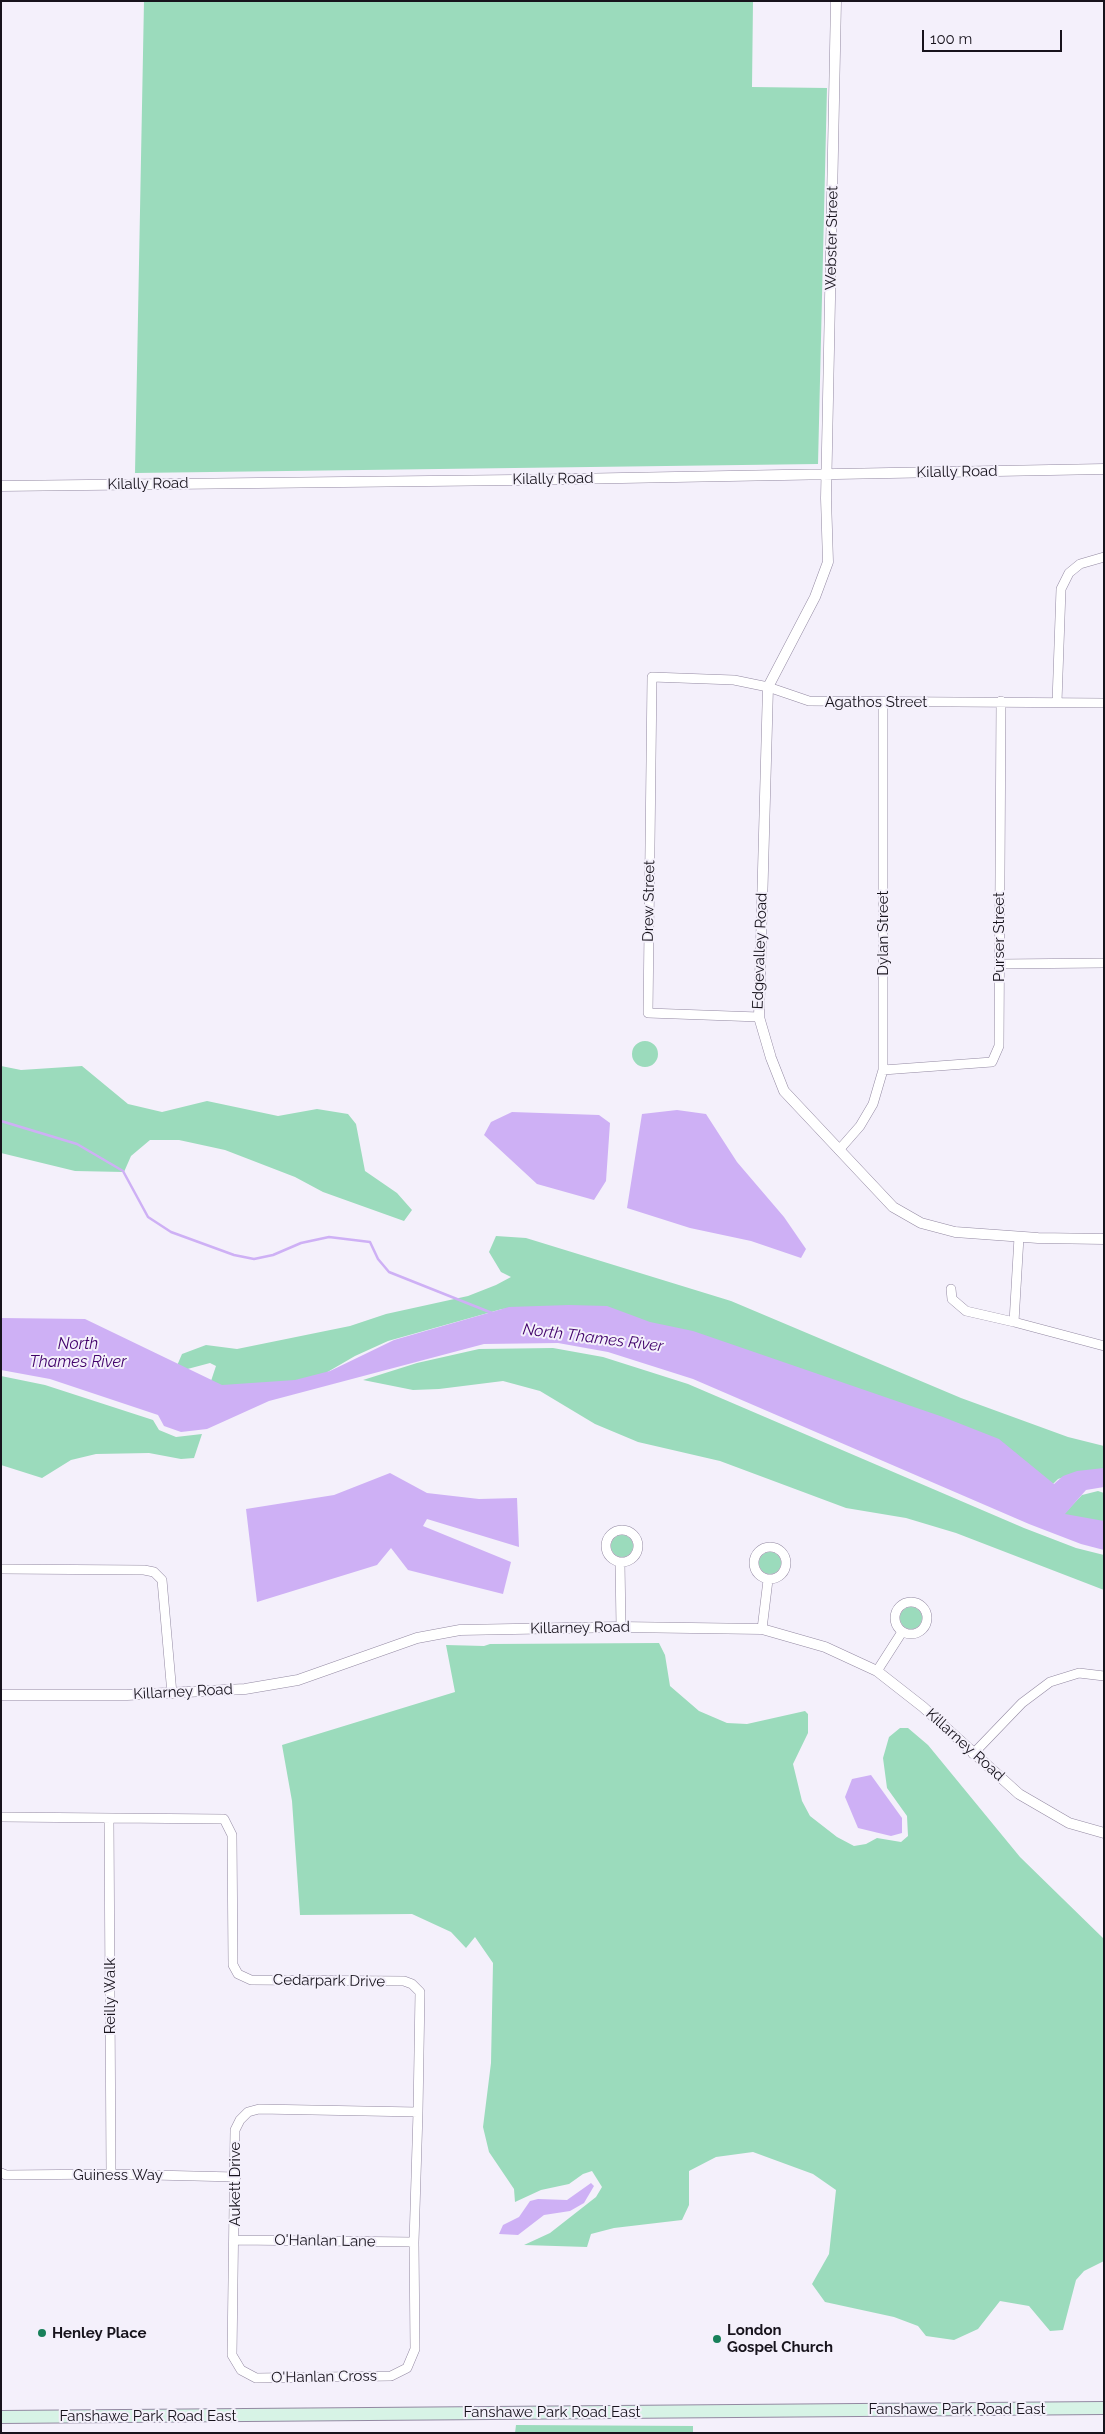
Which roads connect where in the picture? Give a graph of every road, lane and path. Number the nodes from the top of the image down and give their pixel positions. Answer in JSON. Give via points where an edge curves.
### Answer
{"nodes":[{"id":1,"x":836,"y":1,"type":"edge"},
{"id":2,"x":1104,"y":469,"type":"edge"},
{"id":3,"x":828,"y":474,"type":"junction"},
{"id":4,"x":1,"y":486,"type":"edge"},
{"id":5,"x":1104,"y":557,"type":"edge"},
{"id":6,"x":652,"y":677,"type":"joint"},
{"id":7,"x":768,"y":687,"type":"junction"},
{"id":8,"x":1000,"y":701,"type":"junction"},
{"id":9,"x":883,"y":702,"type":"junction"},
{"id":10,"x":1057,"y":702,"type":"junction"},
{"id":11,"x":1104,"y":703,"type":"edge"},
{"id":12,"x":1104,"y":963,"type":"edge"},
{"id":13,"x":999,"y":964,"type":"junction"},
{"id":14,"x":758,"y":1017,"type":"junction"},
{"id":15,"x":883,"y":1070,"type":"junction"},
{"id":16,"x":839,"y":1150,"type":"junction"},
{"id":17,"x":1019,"y":1236,"type":"junction"},
{"id":18,"x":1104,"y":1239,"type":"edge"},
{"id":19,"x":951,"y":1289,"type":"dead end"},
{"id":20,"x":1014,"y":1322,"type":"junction"},
{"id":21,"x":1104,"y":1346,"type":"edge"},
{"id":22,"x":620,"y":1562,"type":"dead end"},
{"id":23,"x":1,"y":1569,"type":"edge"},
{"id":24,"x":768,"y":1580,"type":"dead end"},
{"id":25,"x":620,"y":1627,"type":"junction"},
{"id":26,"x":762,"y":1629,"type":"junction"},
{"id":27,"x":902,"y":1632,"type":"dead end"},
{"id":28,"x":877,"y":1671,"type":"junction"},
{"id":29,"x":1104,"y":1676,"type":"edge"},
{"id":30,"x":172,"y":1694,"type":"junction"},
{"id":31,"x":1,"y":1695,"type":"edge"},
{"id":32,"x":973,"y":1754,"type":"junction"},
{"id":33,"x":1,"y":1817,"type":"edge"},
{"id":34,"x":109,"y":1818,"type":"junction"},
{"id":35,"x":1104,"y":1833,"type":"edge"},
{"id":36,"x":418,"y":2112,"type":"junction"},
{"id":37,"x":1,"y":2173,"type":"edge"},
{"id":38,"x":111,"y":2174,"type":"junction"},
{"id":39,"x":236,"y":2177,"type":"junction"},
{"id":40,"x":235,"y":2240,"type":"junction"},
{"id":41,"x":414,"y":2242,"type":"junction"},
{"id":42,"x":407,"y":2368,"type":"joint"},
{"id":43,"x":240,"y":2370,"type":"joint"},
{"id":44,"x":1104,"y":2408,"type":"edge"},
{"id":45,"x":1,"y":2417,"type":"edge"}],
"edges":[{"from":1,"to":3,"type":"street","name":"Webster Street"},
{"from":2,"to":3,"type":"street","name":"Kilally Road"},
{"from":3,"to":4,"type":"street","name":"Kilally Road"},
{"from":3,"to":7,"type":"street","name":"Edgevalley Road","via":[[828,562],[815,597]]},
{"from":5,"to":10,"type":"street","via":[[1080,564],[1069,573],[1061,589]]},
{"from":6,"to":7,"type":"street","name":"Agathos Street","via":[[734,680]]},
{"from":6,"to":14,"type":"street","name":"Drew Street","via":[[648,1013]]},
{"from":7,"to":9,"type":"street","name":"Agathos Street","via":[[809,701]]},
{"from":7,"to":14,"type":"street","name":"Edgevalley Road"},
{"from":8,"to":9,"type":"street","name":"Agathos Street"},
{"from":8,"to":10,"type":"street","name":"Agathos Street"},
{"from":8,"to":13,"type":"street","name":"Purser Street"},
{"from":9,"to":15,"type":"street","name":"Dylan Street"},
{"from":10,"to":11,"type":"street","name":"Agathos Street"},
{"from":12,"to":13,"type":"street"},
{"from":13,"to":15,"type":"street","name":"Purser Street","via":[[999,1046],[992,1062]]},
{"from":14,"to":16,"type":"street","name":"Edgevalley Road","via":[[784,1091]]},
{"from":15,"to":16,"type":"street","name":"Dylan Street","via":[[872,1104],[860,1126]]},
{"from":16,"to":17,"type":"street","name":"Edgevalley Road","via":[[893,1207],[921,1223],[955,1232]]},
{"from":17,"to":18,"type":"street","name":"Edgevalley Road"},
{"from":17,"to":20,"type":"street"},
{"from":19,"to":20,"type":"street","via":[[952,1299],[966,1311]]},
{"from":20,"to":21,"type":"street"},
{"from":22,"to":25,"type":"street"},
{"from":23,"to":30,"type":"street","via":[[154,1572],[162,1580]]},
{"from":24,"to":26,"type":"street"},
{"from":25,"to":26,"type":"street","name":"Killarney Road"},
{"from":25,"to":30,"type":"street","name":"Killarney Road","via":[[460,1630],[417,1638],[298,1680],[245,1689]]},
{"from":26,"to":28,"type":"street","name":"Killarney Road","via":[[825,1646]]},
{"from":27,"to":28,"type":"street"},
{"from":28,"to":32,"type":"street","name":"Killarney Road","via":[[923,1707]]},
{"from":29,"to":32,"type":"street","via":[[1079,1673],[1050,1682],[1022,1703]]},
{"from":30,"to":31,"type":"street","name":"Killarney Road"},
{"from":32,"to":35,"type":"street","name":"Killarney Road","via":[[1027,1799],[1069,1823]]},
{"from":33,"to":34,"type":"street","name":"Cedarpark Drive"},
{"from":34,"to":36,"type":"street","name":"Cedarpark Drive","via":[[224,1819],[232,1835],[233,1965],[238,1974],[251,1980],[404,1981],[412,1984],[420,1992]]},
{"from":34,"to":38,"type":"street","name":"Reilly Walk"},
{"from":36,"to":39,"type":"street","name":"Aukett Drive","via":[[259,2109],[248,2112],[235,2130]]},
{"from":36,"to":41,"type":"street","name":"Cedarpark Drive"},
{"from":37,"to":38,"type":"street","name":"Guiness Way"},
{"from":38,"to":39,"type":"street","name":"Guiness Way"},
{"from":39,"to":40,"type":"street","name":"Aukett Drive"},
{"from":40,"to":41,"type":"street","name":"O'Hanlan Lane"},
{"from":40,"to":43,"type":"street","name":"Aukett Drive","via":[[232,2355]]},
{"from":41,"to":42,"type":"street","name":"Cedarpark Drive","via":[[415,2349]]},
{"from":42,"to":43,"type":"street","name":"O'Hanlan Cross","via":[[391,2376],[256,2378]]},
{"from":44,"to":45,"type":"main road","name":"Fanshawe Park Road East"}]}
